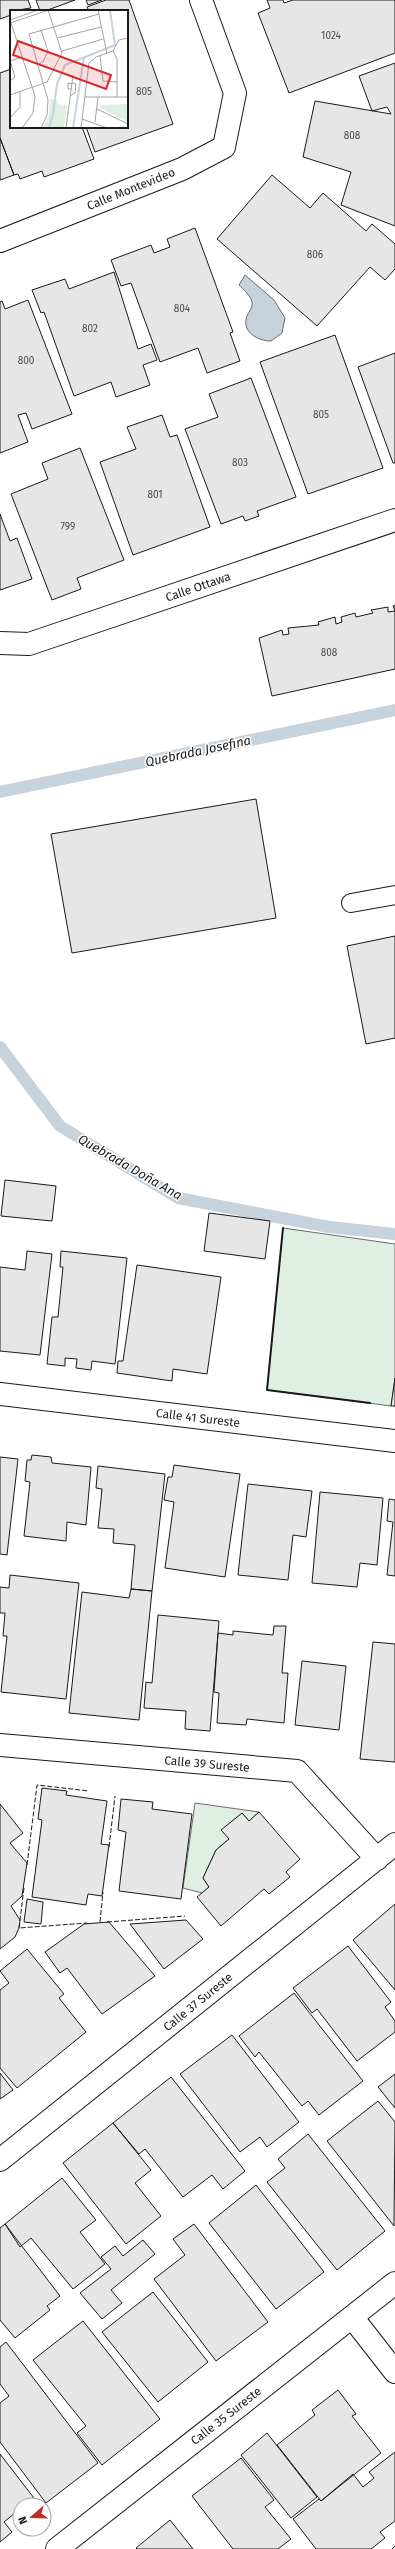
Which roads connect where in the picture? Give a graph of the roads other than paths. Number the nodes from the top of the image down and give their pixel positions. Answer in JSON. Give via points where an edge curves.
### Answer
{"nodes":[{"id":1,"x":201,"y":0,"type":"edge"},
{"id":2,"x":0,"y":241,"type":"edge"},
{"id":3,"x":395,"y":520,"type":"edge"},
{"id":4,"x":0,"y":643,"type":"edge"},
{"id":5,"x":395,"y":895,"type":"edge"},
{"id":6,"x":351,"y":903,"type":"dead end"},
{"id":7,"x":0,"y":1394,"type":"edge"},
{"id":8,"x":395,"y":1441,"type":"edge"},
{"id":9,"x":0,"y":1745,"type":"edge"},
{"id":10,"x":395,"y":1844,"type":"edge"},
{"id":11,"x":377,"y":1859,"type":"junction"},
{"id":12,"x":0,"y":2160,"type":"edge"},
{"id":13,"x":395,"y":2283,"type":"edge"},
{"id":14,"x":352,"y":2317,"type":"junction"},
{"id":15,"x":395,"y":2372,"type":"edge"},
{"id":16,"x":57,"y":2549,"type":"edge"}],
"edges":[{"from":1,"to":2,"type":"street","name":"Calle Montevideo","via":[[235,93],[224,147],[182,169]]},
{"from":3,"to":4,"type":"street","name":"Calle Ottawa","via":[[29,644]]},
{"from":5,"to":6,"type":"lane"},
{"from":7,"to":8,"type":"street","name":"Calle 41 Sureste"},
{"from":9,"to":11,"type":"street","name":"Calle 39 Sureste","via":[[297,1771]]},
{"from":10,"to":11,"type":"street","name":"Calle 37 Sureste"},
{"from":11,"to":12,"type":"street","name":"Calle 37 Sureste"},
{"from":13,"to":14,"type":"street","name":"Calle 35 Sureste"},
{"from":14,"to":15,"type":"street"},
{"from":14,"to":16,"type":"street","name":"Calle 35 Sureste"}]}
